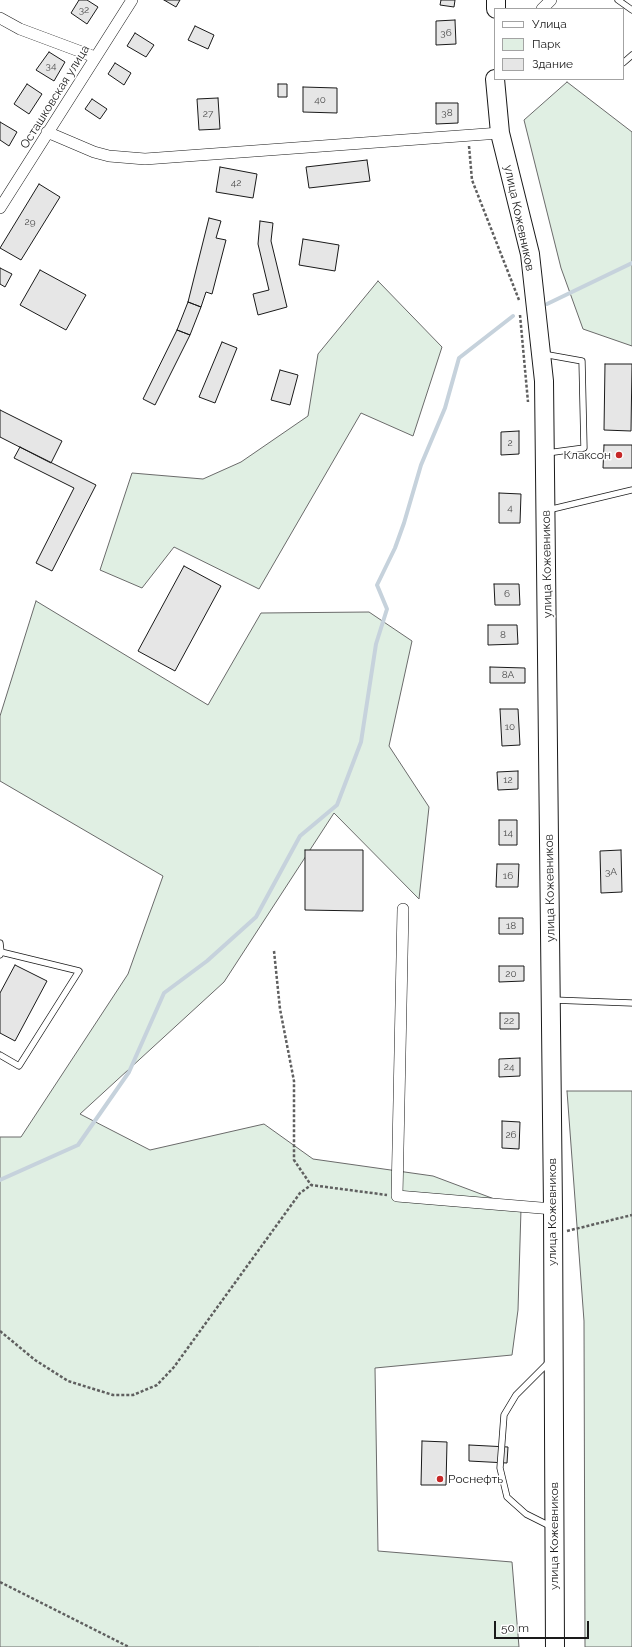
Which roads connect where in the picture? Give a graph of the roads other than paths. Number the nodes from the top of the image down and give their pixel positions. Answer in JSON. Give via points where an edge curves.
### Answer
{"nodes":[{"id":1,"x":132,"y":0,"type":"edge"},
{"id":2,"x":551,"y":0,"type":"edge"},
{"id":3,"x":618,"y":0,"type":"edge"},
{"id":4,"x":543,"y":8,"type":"edge"},
{"id":5,"x":632,"y":10,"type":"edge"},
{"id":6,"x":0,"y":18,"type":"edge"},
{"id":7,"x":632,"y":55,"type":"edge"},
{"id":8,"x":95,"y":57,"type":"junction"},
{"id":9,"x":624,"y":62,"type":"edge"},
{"id":10,"x":495,"y":80,"type":"edge"},
{"id":11,"x":47,"y":132,"type":"junction"},
{"id":12,"x":500,"y":133,"type":"junction"},
{"id":13,"x":0,"y":208,"type":"edge"},
{"id":14,"x":541,"y":353,"type":"junction"},
{"id":15,"x":545,"y":453,"type":"junction"},
{"id":16,"x":632,"y":490,"type":"edge"},
{"id":17,"x":546,"y":511,"type":"junction"},
{"id":18,"x":403,"y":909,"type":"dead end"},
{"id":19,"x":0,"y":943,"type":"edge"},
{"id":20,"x":1,"y":954,"type":"edge"},
{"id":21,"x":551,"y":1000,"type":"junction"},
{"id":22,"x":632,"y":1003,"type":"edge"},
{"id":23,"x":0,"y":1055,"type":"edge"},
{"id":24,"x":553,"y":1209,"type":"junction"},
{"id":25,"x":553,"y":1357,"type":"junction"},
{"id":26,"x":554,"y":1528,"type":"junction"},
{"id":27,"x":555,"y":1647,"type":"edge"}],
"edges":[{"from":1,"to":8,"type":"street","name":"Осташковская улица"},
{"from":2,"to":4,"type":"street"},
{"from":3,"to":5,"type":"lane"},
{"from":6,"to":8,"type":"street","via":[[20,29]]},
{"from":7,"to":9,"type":"lane"},
{"from":8,"to":11,"type":"street","name":"Осташковская улица"},
{"from":10,"to":12,"type":"main road","name":"улица Кожевников"},
{"from":11,"to":12,"type":"street","via":[[108,156],[144,159]]},
{"from":11,"to":13,"type":"street","name":"Осташковская улица"},
{"from":12,"to":14,"type":"main road","name":"улица Кожевников","via":[[530,254]]},
{"from":14,"to":15,"type":"main road","name":"улица Кожевников"},
{"from":14,"to":15,"type":"lane","via":[[582,361],[584,448]]},
{"from":15,"to":17,"type":"main road","name":"улица Кожевников"},
{"from":16,"to":17,"type":"lane"},
{"from":17,"to":21,"type":"main road","name":"улица Кожевников"},
{"from":18,"to":24,"type":"street","via":[[397,1196]]},
{"from":19,"to":20,"type":"lane"},
{"from":20,"to":23,"type":"lane","via":[[79,970],[19,1066]]},
{"from":21,"to":22,"type":"lane"},
{"from":21,"to":24,"type":"main road","name":"улица Кожевников"},
{"from":24,"to":25,"type":"main road","name":"улица Кожевников"},
{"from":25,"to":26,"type":"main road","name":"улица Кожевников"},
{"from":25,"to":26,"type":"lane","via":[[516,1395],[504,1415],[500,1468],[508,1497],[526,1514]]},
{"from":26,"to":27,"type":"main road","name":"улица Кожевников"}]}
